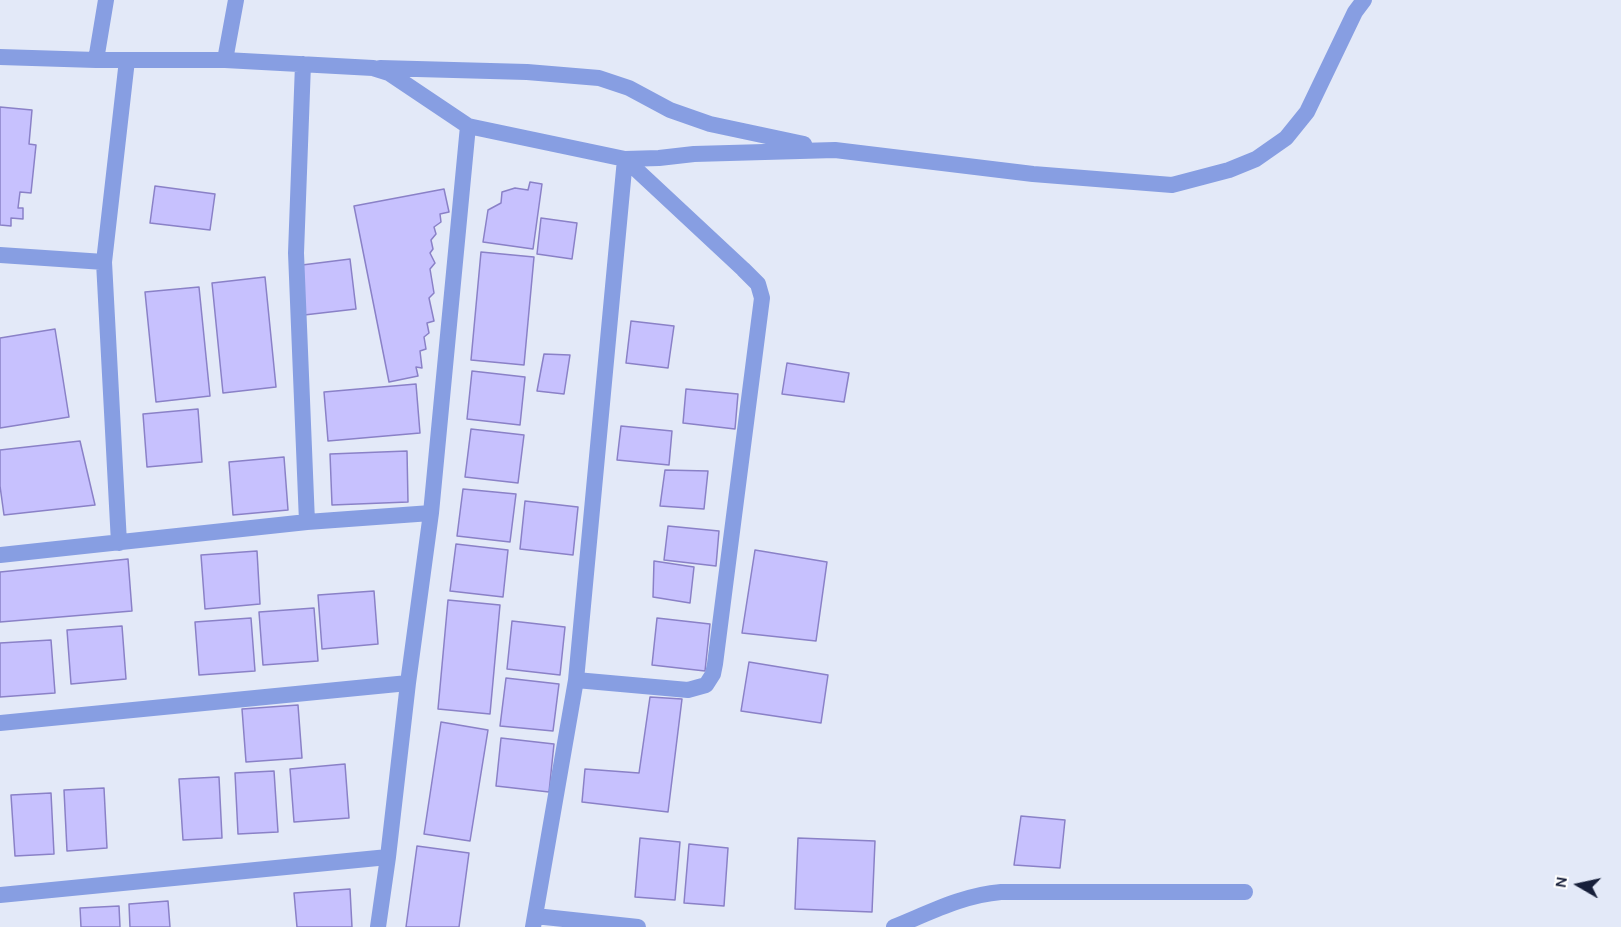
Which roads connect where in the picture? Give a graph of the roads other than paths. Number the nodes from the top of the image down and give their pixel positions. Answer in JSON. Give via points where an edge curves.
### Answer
{"nodes":[{"id":1,"x":106,"y":0,"type":"edge"},
{"id":2,"x":236,"y":0,"type":"edge"},
{"id":3,"x":1364,"y":0,"type":"edge"},
{"id":4,"x":0,"y":57,"type":"edge"},
{"id":5,"x":96,"y":60,"type":"junction"},
{"id":6,"x":127,"y":60,"type":"junction"},
{"id":7,"x":225,"y":60,"type":"junction"},
{"id":8,"x":303,"y":64,"type":"junction"},
{"id":9,"x":373,"y":68,"type":"junction"},
{"id":10,"x":468,"y":126,"type":"junction"},
{"id":11,"x":835,"y":150,"type":"junction"},
{"id":12,"x":625,"y":159,"type":"junction"},
{"id":13,"x":0,"y":255,"type":"edge"},
{"id":14,"x":104,"y":262,"type":"junction"},
{"id":15,"x":431,"y":513,"type":"junction"},
{"id":16,"x":307,"y":522,"type":"junction"},
{"id":17,"x":119,"y":543,"type":"junction"},
{"id":18,"x":0,"y":555,"type":"edge"},
{"id":19,"x":576,"y":680,"type":"junction"},
{"id":20,"x":408,"y":683,"type":"junction"},
{"id":21,"x":0,"y":723,"type":"edge"},
{"id":22,"x":388,"y":857,"type":"junction"},
{"id":23,"x":1245,"y":892,"type":"dead end"},
{"id":24,"x":0,"y":895,"type":"edge"},
{"id":25,"x":534,"y":921,"type":"edge"},
{"id":26,"x":378,"y":927,"type":"edge"},
{"id":27,"x":638,"y":927,"type":"edge"},
{"id":28,"x":894,"y":927,"type":"edge"}],
"edges":[{"from":1,"to":5,"type":"street"},
{"from":2,"to":7,"type":"street"},
{"from":3,"to":11,"type":"street","via":[[1307,112],[1286,138],[1256,159],[1220,173],[1172,185],[1034,174]]},
{"from":4,"to":5,"type":"street"},
{"from":5,"to":6,"type":"street"},
{"from":6,"to":7,"type":"street"},
{"from":6,"to":14,"type":"street"},
{"from":7,"to":8,"type":"street"},
{"from":8,"to":9,"type":"street"},
{"from":8,"to":16,"type":"street","via":[[296,253]]},
{"from":9,"to":10,"type":"street","via":[[389,74]]},
{"from":9,"to":11,"type":"street","via":[[472,69],[599,78],[710,124]]},
{"from":10,"to":12,"type":"street"},
{"from":10,"to":15,"type":"street"},
{"from":11,"to":12,"type":"street"},
{"from":12,"to":19,"type":"street"},
{"from":12,"to":19,"type":"street","via":[[758,284],[762,298],[712,674],[706,685],[688,690]]},
{"from":13,"to":14,"type":"street"},
{"from":14,"to":17,"type":"street"},
{"from":15,"to":16,"type":"street"},
{"from":15,"to":20,"type":"street"},
{"from":16,"to":17,"type":"street"},
{"from":17,"to":18,"type":"street"},
{"from":19,"to":25,"type":"street"},
{"from":20,"to":21,"type":"street"},
{"from":20,"to":22,"type":"street"},
{"from":22,"to":24,"type":"street"},
{"from":22,"to":26,"type":"street"},
{"from":23,"to":28,"type":"street","via":[[1001,892],[967,897]]},
{"from":25,"to":27,"type":"street"}]}
